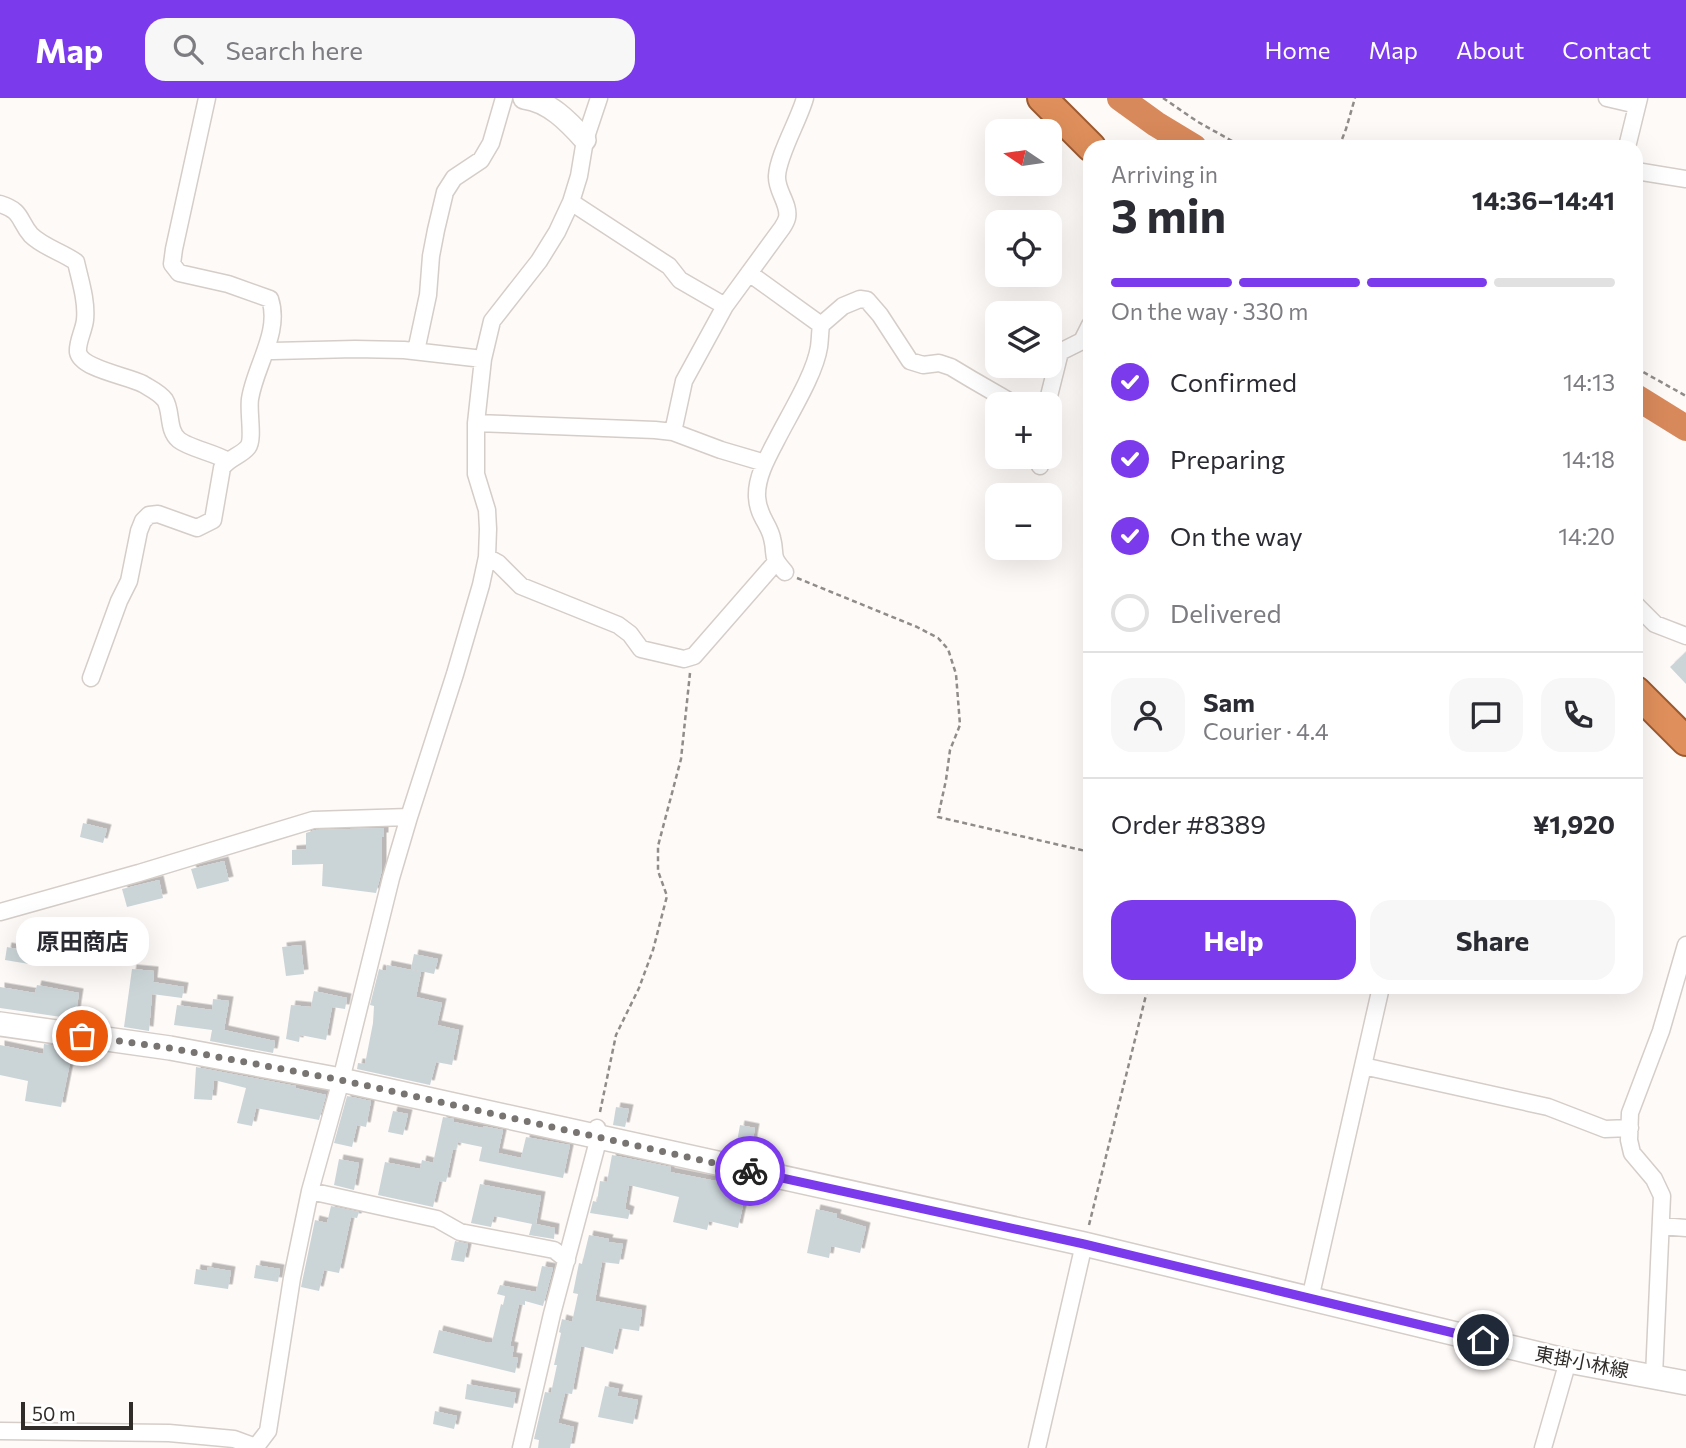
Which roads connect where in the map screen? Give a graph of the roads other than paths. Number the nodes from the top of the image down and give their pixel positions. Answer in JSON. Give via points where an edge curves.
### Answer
{"nodes":[{"id":1,"x":207,"y":98,"type":"edge"},
{"id":2,"x":504,"y":98,"type":"edge"},
{"id":3,"x":524,"y":98,"type":"edge"},
{"id":4,"x":599,"y":98,"type":"edge"},
{"id":5,"x":806,"y":98,"type":"edge"},
{"id":6,"x":1042,"y":98,"type":"edge"},
{"id":7,"x":1607,"y":98,"type":"edge"},
{"id":8,"x":1638,"y":102,"type":"edge"},
{"id":9,"x":586,"y":140,"type":"junction"},
{"id":10,"x":1084,"y":140,"type":"edge"},
{"id":11,"x":1629,"y":140,"type":"edge"},
{"id":12,"x":1643,"y":172,"type":"edge"},
{"id":13,"x":1686,"y":179,"type":"edge"},
{"id":14,"x":571,"y":202,"type":"junction"},
{"id":15,"x":0,"y":204,"type":"edge"},
{"id":16,"x":749,"y":273,"type":"junction"},
{"id":17,"x":725,"y":306,"type":"junction"},
{"id":18,"x":821,"y":325,"type":"junction"},
{"id":19,"x":1083,"y":339,"type":"edge"},
{"id":20,"x":267,"y":348,"type":"junction"},
{"id":21,"x":416,"y":351,"type":"junction"},
{"id":22,"x":483,"y":359,"type":"junction"},
{"id":23,"x":993,"y":392,"type":"edge"},
{"id":24,"x":1050,"y":392,"type":"edge"},
{"id":25,"x":476,"y":423,"type":"junction"},
{"id":26,"x":673,"y":432,"type":"junction"},
{"id":27,"x":228,"y":461,"type":"junction"},
{"id":28,"x":765,"y":463,"type":"junction"},
{"id":29,"x":486,"y":557,"type":"junction"},
{"id":30,"x":1643,"y":611,"type":"edge"},
{"id":31,"x":1686,"y":636,"type":"edge"},
{"id":32,"x":91,"y":678,"type":"dead end"},
{"id":33,"x":1643,"y":698,"type":"edge"},
{"id":34,"x":1686,"y":741,"type":"edge"},
{"id":35,"x":409,"y":817,"type":"junction"},
{"id":36,"x":0,"y":912,"type":"edge"},
{"id":37,"x":1686,"y":945,"type":"edge"},
{"id":38,"x":1379,"y":994,"type":"edge"},
{"id":39,"x":0,"y":1024,"type":"edge"},
{"id":40,"x":1363,"y":1066,"type":"junction"},
{"id":41,"x":341,"y":1080,"type":"junction"},
{"id":42,"x":1630,"y":1128,"type":"junction"},
{"id":43,"x":598,"y":1132,"type":"junction"},
{"id":44,"x":310,"y":1191,"type":"junction"},
{"id":45,"x":1661,"y":1226,"type":"junction"},
{"id":46,"x":1686,"y":1228,"type":"edge"},
{"id":47,"x":1084,"y":1244,"type":"junction"},
{"id":48,"x":567,"y":1260,"type":"junction"},
{"id":49,"x":1310,"y":1299,"type":"junction"},
{"id":50,"x":1568,"y":1361,"type":"junction"},
{"id":51,"x":1654,"y":1376,"type":"junction"},
{"id":52,"x":1686,"y":1383,"type":"edge"},
{"id":53,"x":0,"y":1431,"type":"edge"},
{"id":54,"x":256,"y":1448,"type":"edge"},
{"id":55,"x":521,"y":1448,"type":"edge"},
{"id":56,"x":1037,"y":1448,"type":"edge"},
{"id":57,"x":1543,"y":1448,"type":"edge"}],
"edges":[{"from":1,"to":20,"type":"street","via":[[172,264],[179,274],[270,299],[274,310]]},
{"from":2,"to":21,"type":"street","via":[[481,160],[454,178],[445,192]]},
{"from":3,"to":9,"type":"street","via":[[535,99],[569,121]]},
{"from":4,"to":9,"type":"street"},
{"from":5,"to":16,"type":"street","via":[[777,176],[787,218]]},
{"from":6,"to":10,"type":"highway"},
{"from":7,"to":8,"type":"street"},
{"from":8,"to":11,"type":"street"},
{"from":9,"to":14,"type":"street"},
{"from":12,"to":13,"type":"street"},
{"from":14,"to":17,"type":"street","via":[[669,266],[680,280]]},
{"from":14,"to":22,"type":"street","via":[[539,261],[492,321]]},
{"from":15,"to":27,"type":"street","via":[[20,215],[41,243],[76,262],[85,311],[78,351],[82,360],[157,392],[166,402],[178,439]]},
{"from":16,"to":17,"type":"street"},
{"from":16,"to":18,"type":"street"},
{"from":17,"to":26,"type":"street","via":[[684,381]]},
{"from":18,"to":23,"type":"street","via":[[843,306],[867,300],[910,361],[951,367]]},
{"from":18,"to":28,"type":"street","via":[[812,370]]},
{"from":19,"to":24,"type":"street","via":[[1060,352]]},
{"from":20,"to":21,"type":"street"},
{"from":20,"to":27,"type":"street","via":[[249,402],[251,440]]},
{"from":21,"to":22,"type":"street"},
{"from":22,"to":25,"type":"street"},
{"from":25,"to":26,"type":"street"},
{"from":25,"to":29,"type":"street","via":[[476,474],[487,510]]},
{"from":26,"to":28,"type":"street"},
{"from":27,"to":32,"type":"street","via":[[222,468],[213,520],[197,528],[158,514],[144,521],[129,581]]},
{"from":28,"to":29,"type":"street","via":[[757,497],[772,536],[773,556],[781,567],[689,659],[641,649],[618,625],[521,586]]},
{"from":29,"to":35,"type":"street","via":[[459,662]]},
{"from":30,"to":31,"type":"street","via":[[1655,624]]},
{"from":33,"to":34,"type":"highway"},
{"from":35,"to":36,"type":"street","via":[[313,820]]},
{"from":35,"to":41,"type":"street"},
{"from":37,"to":42,"type":"street","via":[[1630,1114]]},
{"from":38,"to":40,"type":"street"},
{"from":39,"to":41,"type":"main road","name":"東掛小林線","via":[[170,1048]]},
{"from":40,"to":42,"type":"street","via":[[1548,1107],[1605,1129]]},
{"from":40,"to":49,"type":"street"},
{"from":41,"to":43,"type":"main road","name":"東掛小林線"},
{"from":41,"to":44,"type":"street"},
{"from":42,"to":45,"type":"street","via":[[1632,1153],[1662,1196]]},
{"from":43,"to":47,"type":"main road","name":"東掛小林線"},
{"from":43,"to":48,"type":"street"},
{"from":44,"to":48,"type":"street","via":[[437,1219],[460,1232],[554,1250]]},
{"from":44,"to":54,"type":"street","via":[[268,1431]]},
{"from":45,"to":46,"type":"street"},
{"from":45,"to":51,"type":"street"},
{"from":47,"to":49,"type":"main road","name":"東掛小林線"},
{"from":47,"to":56,"type":"street"},
{"from":48,"to":55,"type":"street"},
{"from":49,"to":50,"type":"main road","name":"東掛小林線"},
{"from":50,"to":51,"type":"main road","name":"東掛小林線"},
{"from":50,"to":57,"type":"street"},
{"from":51,"to":52,"type":"main road","name":"東掛小林線"},
{"from":53,"to":54,"type":"street","via":[[169,1433],[234,1439]]}]}
